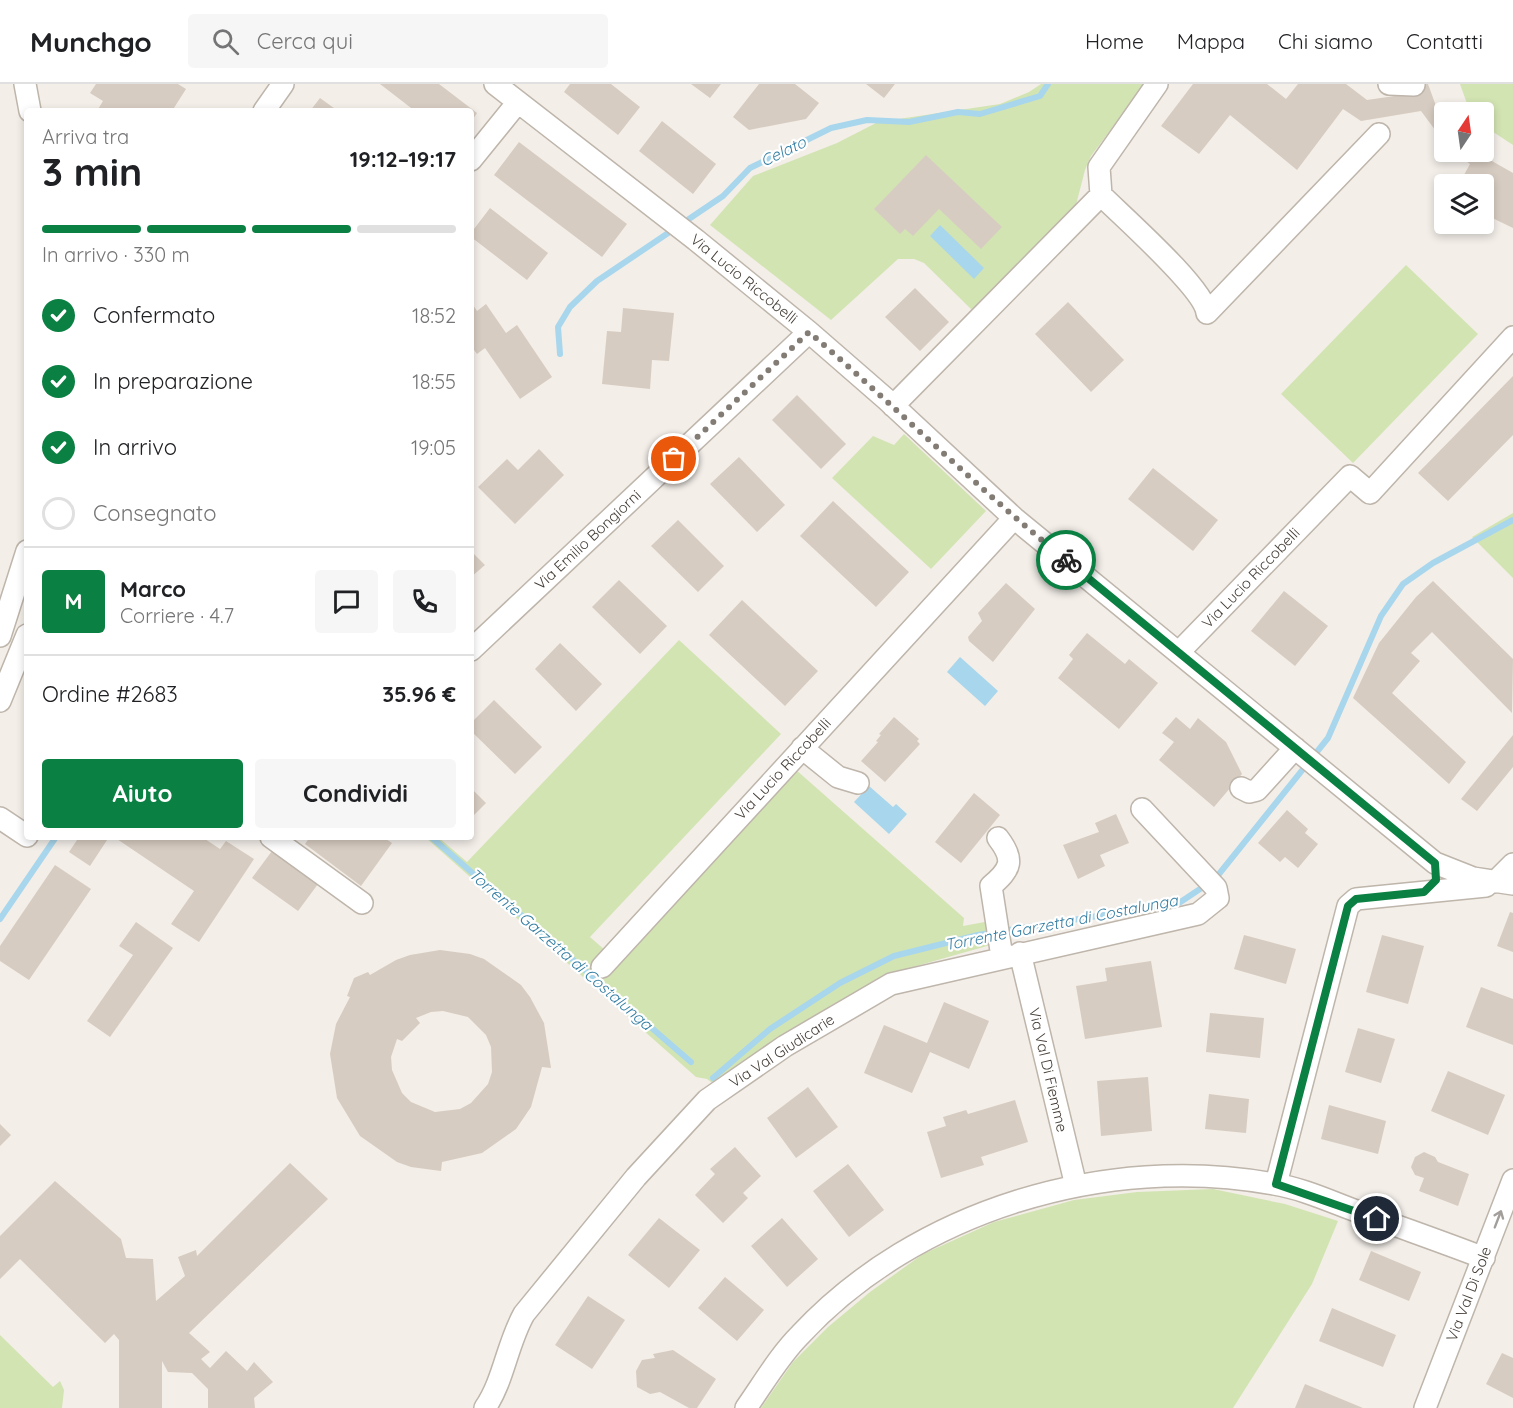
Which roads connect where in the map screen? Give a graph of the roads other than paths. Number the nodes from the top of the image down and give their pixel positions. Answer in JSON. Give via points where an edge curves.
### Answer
{"nodes":[{"id":1,"x":25,"y":84,"type":"edge"},
{"id":2,"x":283,"y":84,"type":"edge"},
{"id":3,"x":495,"y":84,"type":"edge"},
{"id":4,"x":1157,"y":84,"type":"edge"},
{"id":5,"x":1389,"y":84,"type":"edge"},
{"id":6,"x":1414,"y":85,"type":"edge"},
{"id":7,"x":518,"y":102,"type":"junction"},
{"id":8,"x":29,"y":108,"type":"edge"},
{"id":9,"x":266,"y":108,"type":"edge"},
{"id":10,"x":1379,"y":134,"type":"dead end"},
{"id":11,"x":474,"y":156,"type":"edge"},
{"id":12,"x":1101,"y":195,"type":"junction"},
{"id":13,"x":809,"y":332,"type":"junction"},
{"id":14,"x":1513,"y":337,"type":"edge"},
{"id":15,"x":893,"y":406,"type":"junction"},
{"id":16,"x":1014,"y":518,"type":"junction"},
{"id":17,"x":24,"y":560,"type":"edge"},
{"id":18,"x":0,"y":636,"type":"edge"},
{"id":19,"x":474,"y":647,"type":"edge"},
{"id":20,"x":1179,"y":652,"type":"junction"},
{"id":21,"x":23,"y":665,"type":"edge"},
{"id":22,"x":0,"y":701,"type":"edge"},
{"id":23,"x":802,"y":748,"type":"junction"},
{"id":24,"x":1305,"y":757,"type":"junction"},
{"id":25,"x":858,"y":783,"type":"dead end"},
{"id":26,"x":1241,"y":788,"type":"dead end"},
{"id":27,"x":1142,"y":809,"type":"dead end"},
{"id":28,"x":0,"y":818,"type":"edge"},
{"id":29,"x":24,"y":834,"type":"edge"},
{"id":30,"x":998,"y":838,"type":"dead end"},
{"id":31,"x":276,"y":840,"type":"edge"},
{"id":32,"x":1435,"y":863,"type":"junction"},
{"id":33,"x":1513,"y":864,"type":"edge"},
{"id":34,"x":1507,"y":883,"type":"edge"},
{"id":35,"x":1424,"y":892,"type":"junction"},
{"id":36,"x":362,"y":903,"type":"dead end"},
{"id":37,"x":1008,"y":951,"type":"junction"},
{"id":38,"x":602,"y":967,"type":"dead end"},
{"id":39,"x":1513,"y":1180,"type":"edge"},
{"id":40,"x":1276,"y":1184,"type":"junction"},
{"id":41,"x":1076,"y":1186,"type":"junction"},
{"id":42,"x":1484,"y":1258,"type":"junction"},
{"id":43,"x":492,"y":1406,"type":"edge"},
{"id":44,"x":746,"y":1408,"type":"edge"},
{"id":45,"x":1425,"y":1408,"type":"edge"}],
"edges":[{"from":1,"to":8,"type":"street"},
{"from":2,"to":9,"type":"street"},
{"from":3,"to":7,"type":"street","name":"Via Lucio Riccobelli"},
{"from":4,"to":12,"type":"street","via":[[1099,167]]},
{"from":5,"to":6,"type":"street"},
{"from":7,"to":11,"type":"street"},
{"from":7,"to":13,"type":"street","name":"Via Lucio Riccobelli"},
{"from":10,"to":12,"type":"street","via":[[1208,313],[1206,303],[1190,285]]},
{"from":12,"to":15,"type":"street"},
{"from":13,"to":15,"type":"street","name":"Via Lucio Riccobelli"},
{"from":13,"to":19,"type":"street","name":"Via Emilio Bongiorni"},
{"from":14,"to":20,"type":"street","name":"Via Lucio Riccobelli","via":[[1370,493],[1350,476]]},
{"from":15,"to":16,"type":"street","name":"Via Lucio Riccobelli"},
{"from":16,"to":20,"type":"street","name":"Via Lucio Riccobelli"},
{"from":16,"to":23,"type":"street","name":"Via Lucio Riccobelli"},
{"from":17,"to":18,"type":"street"},
{"from":20,"to":24,"type":"street","name":"Via Lucio Riccobelli"},
{"from":21,"to":22,"type":"street"},
{"from":23,"to":25,"type":"street","via":[[838,777]]},
{"from":23,"to":38,"type":"street","name":"Via Lucio Riccobelli"},
{"from":24,"to":26,"type":"street","via":[[1257,790]]},
{"from":24,"to":32,"type":"street","name":"Via Lucio Riccobelli"},
{"from":27,"to":37,"type":"street","name":"Via Val Giudicarie","via":[[1213,888],[1198,914]]},
{"from":28,"to":29,"type":"street"},
{"from":30,"to":37,"type":"street","name":"Via Val Di Fiemme","via":[[1008,851],[1009,862],[1007,872],[991,886],[996,920]]},
{"from":31,"to":36,"type":"street"},
{"from":32,"to":34,"type":"street","name":"Via Lucio Riccobelli","via":[[1457,873]]},
{"from":32,"to":35,"type":"street","via":[[1436,880]]},
{"from":33,"to":34,"type":"street"},
{"from":34,"to":35,"type":"street"},
{"from":35,"to":40,"type":"street","via":[[1356,899],[1348,906]]},
{"from":37,"to":41,"type":"street","name":"Via Val Di Fiemme"},
{"from":37,"to":43,"type":"street","name":"Via Val Giudicarie","via":[[891,984],[785,1046],[707,1100],[636,1177],[524,1314],[513,1333]]},
{"from":42,"to":39,"type":"street","name":"Via Val Di Sole","one_way":true},
{"from":40,"to":41,"type":"street","via":[[1210,1175]]},
{"from":40,"to":42,"type":"street"},
{"from":41,"to":44,"type":"street","via":[[1004,1204],[947,1228],[888,1262],[799,1335]]},
{"from":42,"to":45,"type":"street","name":"Via Val Di Sole"}]}
